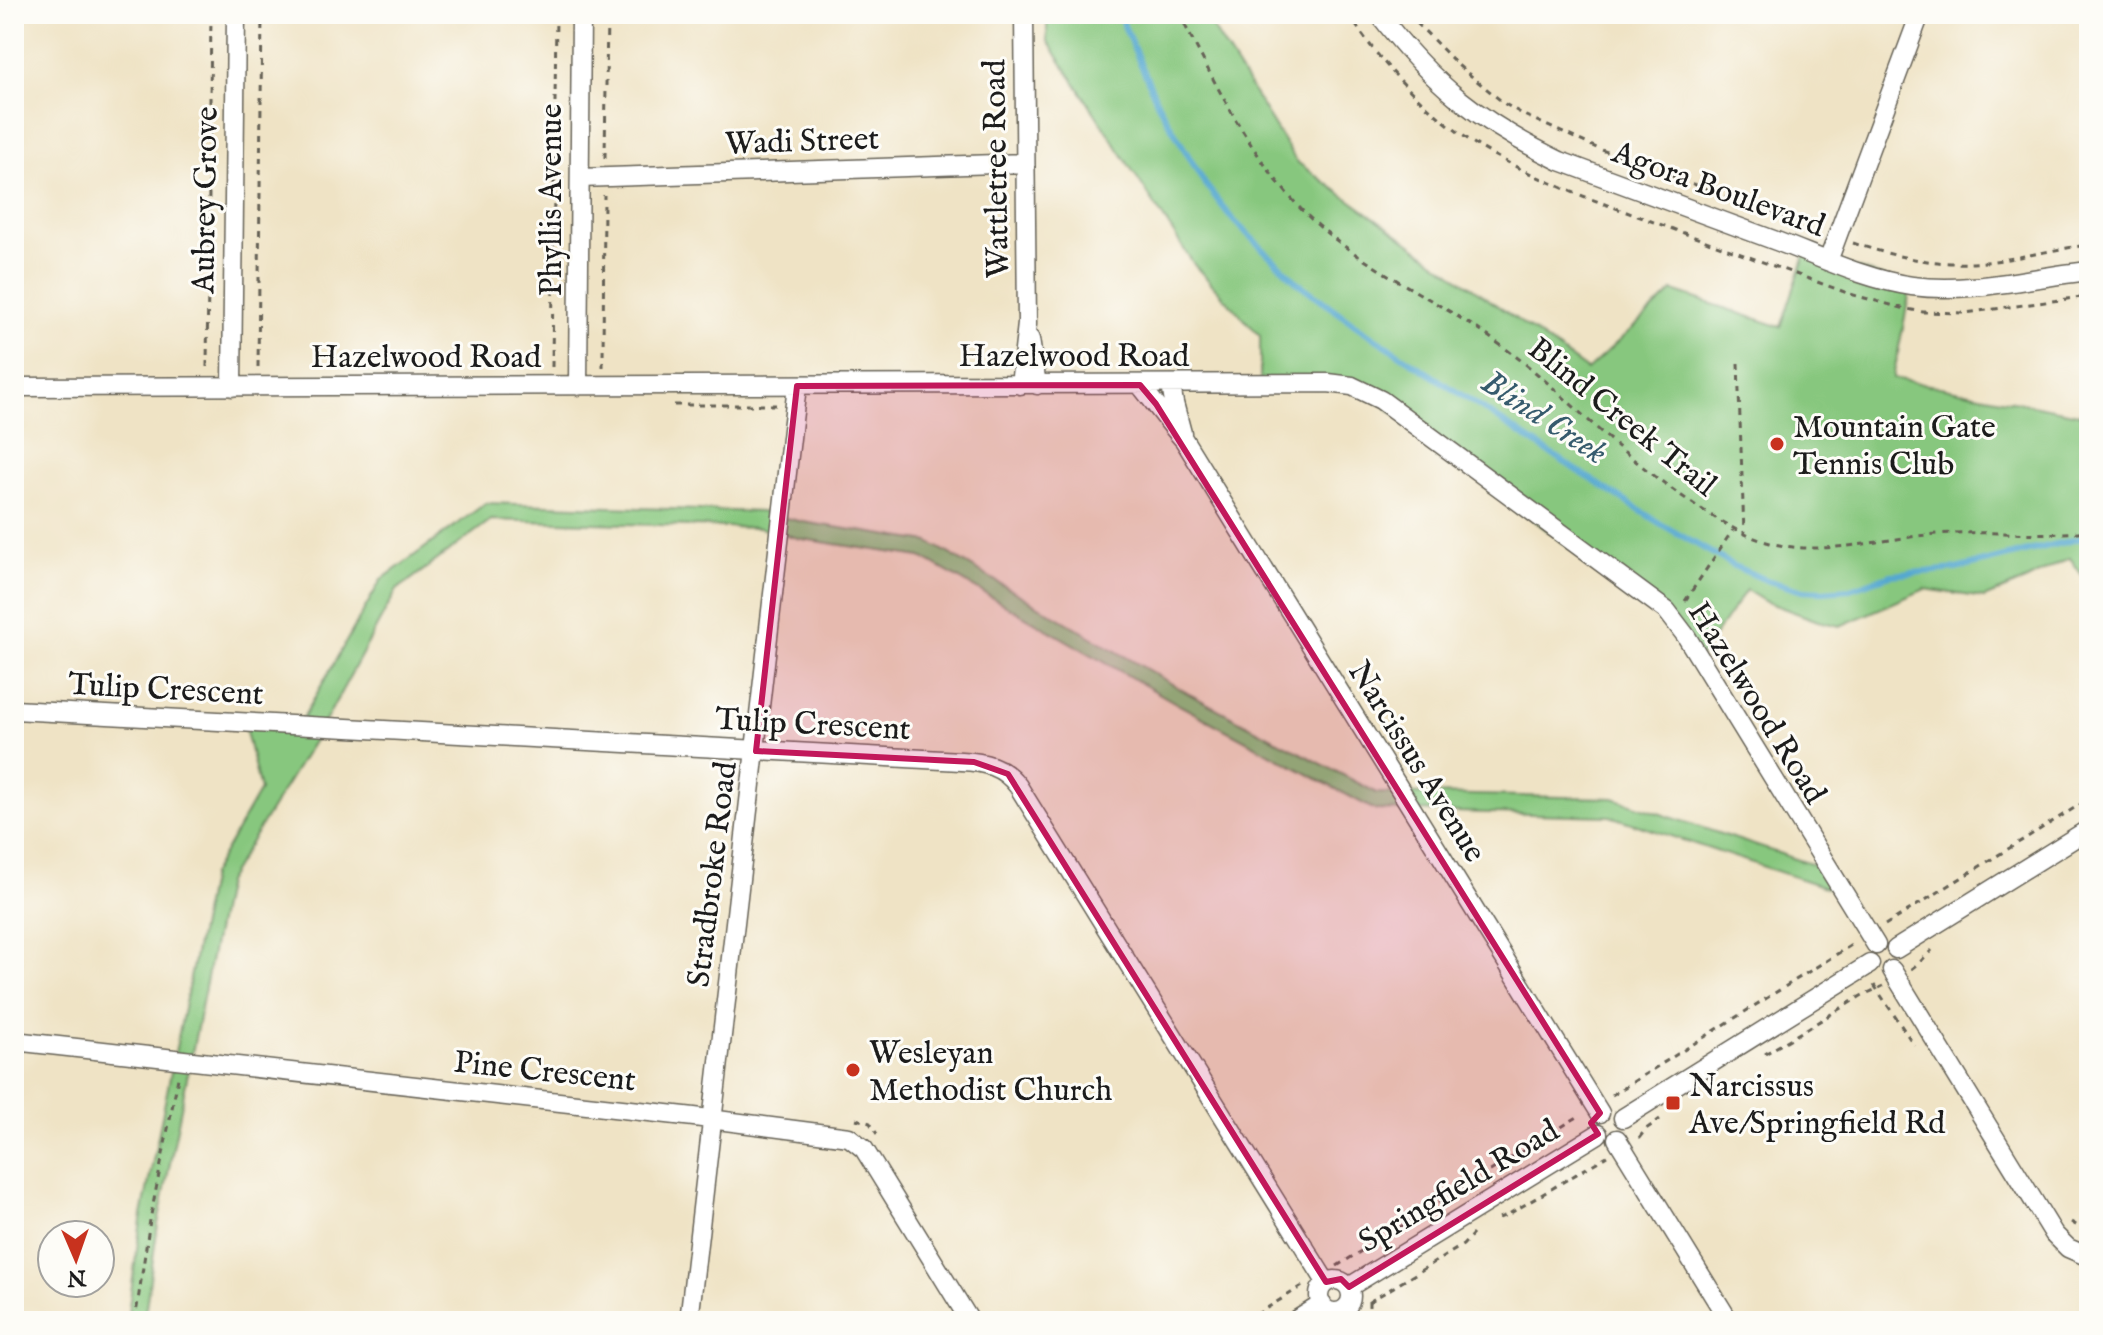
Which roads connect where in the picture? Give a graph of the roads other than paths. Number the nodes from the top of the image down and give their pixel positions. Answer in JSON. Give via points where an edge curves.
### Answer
{"nodes":[{"id":1,"x":236,"y":14,"type":"edge"},
{"id":2,"x":581,"y":14,"type":"edge"},
{"id":3,"x":1024,"y":14,"type":"edge"},
{"id":4,"x":1379,"y":14,"type":"edge"},
{"id":5,"x":1920,"y":14,"type":"edge"},
{"id":6,"x":1025,"y":163,"type":"junction"},
{"id":7,"x":580,"y":178,"type":"junction"},
{"id":8,"x":1828,"y":261,"type":"junction"},
{"id":9,"x":2089,"y":271,"type":"edge"},
{"id":10,"x":1029,"y":385,"type":"junction"},
{"id":11,"x":1140,"y":385,"type":"junction"},
{"id":12,"x":1171,"y":385,"type":"junction"},
{"id":13,"x":578,"y":386,"type":"junction"},
{"id":14,"x":797,"y":386,"type":"junction"},
{"id":15,"x":14,"y":387,"type":"edge"},
{"id":16,"x":232,"y":387,"type":"junction"},
{"id":17,"x":1184,"y":440,"type":"junction"},
{"id":18,"x":14,"y":710,"type":"edge"},
{"id":19,"x":756,"y":751,"type":"junction"},
{"id":20,"x":2089,"y":829,"type":"edge"},
{"id":21,"x":1876,"y":945,"type":"junction"},
{"id":22,"x":1896,"y":949,"type":"junction"},
{"id":23,"x":1870,"y":964,"type":"junction"},
{"id":24,"x":1892,"y":970,"type":"junction"},
{"id":25,"x":14,"y":1041,"type":"edge"},
{"id":26,"x":1600,"y":1113,"type":"junction"},
{"id":27,"x":1623,"y":1118,"type":"junction"},
{"id":28,"x":712,"y":1120,"type":"junction"},
{"id":29,"x":1598,"y":1134,"type":"junction"},
{"id":30,"x":1625,"y":1141,"type":"junction"},
{"id":31,"x":2089,"y":1257,"type":"edge"},
{"id":32,"x":1323,"y":1277,"type":"junction"},
{"id":33,"x":1349,"y":1287,"type":"junction"},
{"id":34,"x":1322,"y":1304,"type":"junction"},
{"id":35,"x":1347,"y":1316,"type":"edge"},
{"id":36,"x":689,"y":1321,"type":"edge"},
{"id":37,"x":970,"y":1321,"type":"edge"},
{"id":38,"x":1295,"y":1321,"type":"edge"},
{"id":39,"x":1729,"y":1321,"type":"edge"}],
"edges":[{"from":1,"to":16,"type":"street","name":"Aubrey Grove"},
{"from":2,"to":7,"type":"street","name":"Phyllis Avenue"},
{"from":3,"to":6,"type":"street","name":"Wattletree Road"},
{"from":4,"to":8,"type":"street","name":"Agora Boulevard","via":[[1441,84],[1526,145]]},
{"from":5,"to":8,"type":"street"},
{"from":6,"to":7,"type":"street","name":"Wadi Street"},
{"from":6,"to":10,"type":"street","name":"Wattletree Road"},
{"from":7,"to":13,"type":"street","name":"Phyllis Avenue"},
{"from":8,"to":9,"type":"street","name":"Agora Boulevard","via":[[1929,288],[1981,287]]},
{"from":10,"to":11,"type":"street","name":"Hazelwood Road"},
{"from":10,"to":14,"type":"street","name":"Hazelwood Road"},
{"from":11,"to":12,"type":"street","name":"Hazelwood Road"},
{"from":11,"to":17,"type":"street","name":"Narcissus Avenue"},
{"from":12,"to":17,"type":"street","name":"Narcissus Avenue"},
{"from":12,"to":21,"type":"street","name":"Hazelwood Road","via":[[1328,383],[1364,390],[1654,600],[1686,636]]},
{"from":13,"to":14,"type":"street","name":"Hazelwood Road"},
{"from":13,"to":16,"type":"street","name":"Hazelwood Road"},
{"from":14,"to":19,"type":"street","name":"Stradbroke Road"},
{"from":15,"to":16,"type":"street","name":"Hazelwood Road"},
{"from":17,"to":26,"type":"street","name":"Narcissus Avenue"},
{"from":18,"to":19,"type":"street","name":"Tulip Crescent"},
{"from":19,"to":28,"type":"street","name":"Stradbroke Road"},
{"from":19,"to":32,"type":"street","name":"Tulip Crescent","via":[[974,762],[1008,774]]},
{"from":20,"to":22,"type":"street"},
{"from":21,"to":22,"type":"street","via":[[1889,943]]},
{"from":21,"to":23,"type":"street"},
{"from":22,"to":24,"type":"street","via":[[1898,963]]},
{"from":23,"to":24,"type":"street","via":[[1877,971]]},
{"from":23,"to":27,"type":"street"},
{"from":24,"to":31,"type":"street","via":[[2054,1234],[2068,1248]]},
{"from":25,"to":28,"type":"street","name":"Pine Crescent"},
{"from":26,"to":27,"type":"street","via":[[1614,1110]]},
{"from":26,"to":29,"type":"street","via":[[1595,1123]]},
{"from":27,"to":30,"type":"street"},
{"from":28,"to":36,"type":"street","name":"Stradbroke Road"},
{"from":28,"to":37,"type":"street","name":"Pine Crescent","via":[[855,1140]]},
{"from":29,"to":30,"type":"street"},
{"from":29,"to":33,"type":"street","name":"Springfield Road"},
{"from":30,"to":39,"type":"street"},
{"from":32,"to":33,"type":"street"},
{"from":32,"to":34,"type":"street"},
{"from":33,"to":35,"type":"street"},
{"from":34,"to":35,"type":"street"},
{"from":34,"to":38,"type":"street"}]}
